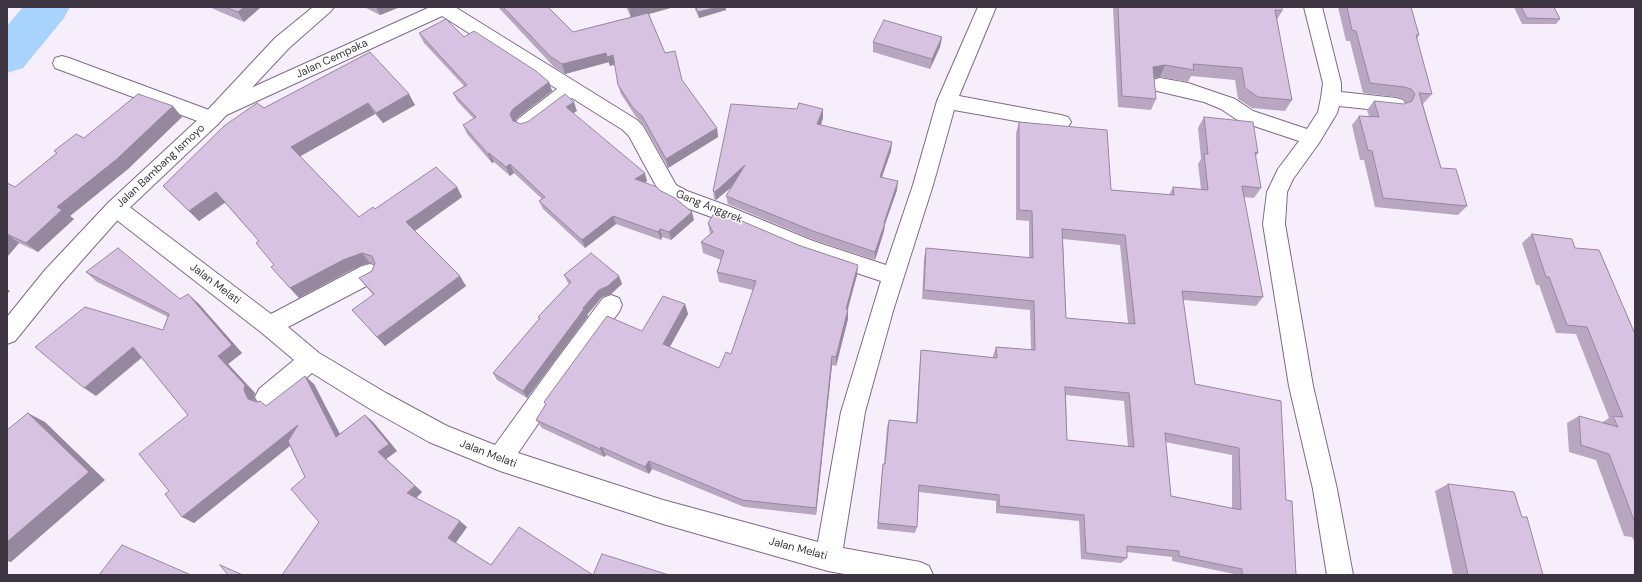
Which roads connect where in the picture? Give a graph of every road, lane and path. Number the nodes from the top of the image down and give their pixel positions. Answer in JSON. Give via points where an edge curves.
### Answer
{"nodes":[{"id":1,"x":325,"y":7,"type":"edge"},
{"id":2,"x":987,"y":7,"type":"edge"},
{"id":3,"x":1313,"y":7,"type":"edge"},
{"id":4,"x":444,"y":8,"type":"edge"},
{"id":5,"x":62,"y":63,"type":"dead end"},
{"id":6,"x":1160,"y":85,"type":"dead end"},
{"id":7,"x":571,"y":88,"type":"junction"},
{"id":8,"x":1331,"y":98,"type":"junction"},
{"id":9,"x":947,"y":100,"type":"junction"},
{"id":10,"x":1396,"y":105,"type":"edge"},
{"id":11,"x":215,"y":115,"type":"junction"},
{"id":12,"x":1061,"y":122,"type":"dead end"},
{"id":13,"x":525,"y":124,"type":"edge"},
{"id":14,"x":1312,"y":138,"type":"junction"},
{"id":15,"x":116,"y":208,"type":"junction"},
{"id":16,"x":370,"y":273,"type":"edge"},
{"id":17,"x":893,"y":276,"type":"junction"},
{"id":18,"x":611,"y":305,"type":"dead end"},
{"id":19,"x":270,"y":326,"type":"junction"},
{"id":20,"x":7,"y":334,"type":"edge"},
{"id":21,"x":311,"y":360,"type":"junction"},
{"id":22,"x":267,"y":397,"type":"dead end"},
{"id":23,"x":500,"y":459,"type":"junction"},
{"id":24,"x":828,"y":558,"type":"junction"},
{"id":25,"x":920,"y":575,"type":"edge"},
{"id":26,"x":1340,"y":575,"type":"edge"}],
"edges":[{"from":1,"to":11,"type":"street","name":"Jalan Bambang Ismoyo","via":[[282,43]]},
{"from":2,"to":9,"type":"street"},
{"from":3,"to":8,"type":"street","via":[[1332,84]]},
{"from":4,"to":7,"type":"street","name":"Gang Anggrek"},
{"from":4,"to":11,"type":"street","name":"Jalan Cempaka"},
{"from":5,"to":11,"type":"street","via":[[150,96]]},
{"from":6,"to":14,"type":"street","via":[[1188,90],[1211,98],[1228,104],[1246,116]]},
{"from":7,"to":13,"type":"street"},
{"from":7,"to":17,"type":"street","name":"Gang Anggrek","via":[[617,116],[636,132],[669,191],[807,248]]},
{"from":8,"to":10,"type":"street"},
{"from":8,"to":14,"type":"street"},
{"from":9,"to":12,"type":"street"},
{"from":9,"to":17,"type":"street"},
{"from":11,"to":15,"type":"street","name":"Jalan Bambang Ismoyo"},
{"from":14,"to":26,"type":"street","via":[[1284,175],[1277,192],[1274,224],[1301,386],[1325,489]]},
{"from":15,"to":19,"type":"street","name":"Jalan Melati"},
{"from":15,"to":20,"type":"street","name":"Jalan Bambang Ismoyo","via":[[53,277]]},
{"from":16,"to":19,"type":"street"},
{"from":17,"to":24,"type":"street","via":[[853,412]]},
{"from":18,"to":23,"type":"street"},
{"from":19,"to":21,"type":"street","name":"Jalan Melati"},
{"from":21,"to":22,"type":"street"},
{"from":21,"to":23,"type":"street","name":"Jalan Melati","via":[[438,434]]},
{"from":23,"to":24,"type":"street","name":"Jalan Melati","via":[[663,512]]},
{"from":24,"to":25,"type":"street","name":"Jalan Melati"}]}
